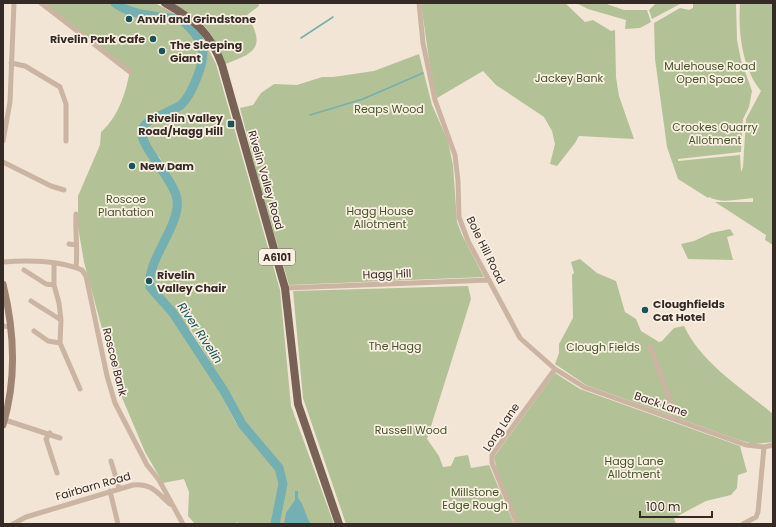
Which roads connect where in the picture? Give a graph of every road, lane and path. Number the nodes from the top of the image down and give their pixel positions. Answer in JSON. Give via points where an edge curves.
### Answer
{"nodes":[{"id":1,"x":14,"y":3,"type":"edge"},
{"id":2,"x":41,"y":3,"type":"edge"},
{"id":3,"x":165,"y":3,"type":"edge"},
{"id":4,"x":419,"y":3,"type":"edge"},
{"id":5,"x":11,"y":64,"type":"junction"},
{"id":6,"x":130,"y":72,"type":"dead end"},
{"id":7,"x":4,"y":130,"type":"edge"},
{"id":8,"x":3,"y":141,"type":"edge"},
{"id":9,"x":66,"y":141,"type":"dead end"},
{"id":10,"x":3,"y":162,"type":"edge"},
{"id":11,"x":64,"y":190,"type":"dead end"},
{"id":12,"x":76,"y":214,"type":"dead end"},
{"id":13,"x":69,"y":244,"type":"dead end"},
{"id":14,"x":76,"y":245,"type":"junction"},
{"id":15,"x":3,"y":262,"type":"edge"},
{"id":16,"x":54,"y":264,"type":"junction"},
{"id":17,"x":76,"y":267,"type":"junction"},
{"id":18,"x":24,"y":270,"type":"dead end"},
{"id":19,"x":489,"y":280,"type":"junction"},
{"id":20,"x":3,"y":284,"type":"edge"},
{"id":21,"x":54,"y":285,"type":"junction"},
{"id":22,"x":285,"y":288,"type":"junction"},
{"id":23,"x":31,"y":301,"type":"dead end"},
{"id":24,"x":61,"y":320,"type":"junction"},
{"id":25,"x":7,"y":326,"type":"edge"},
{"id":26,"x":34,"y":331,"type":"dead end"},
{"id":27,"x":60,"y":343,"type":"junction"},
{"id":28,"x":650,"y":346,"type":"dead end"},
{"id":29,"x":555,"y":369,"type":"junction"},
{"id":30,"x":80,"y":389,"type":"dead end"},
{"id":31,"x":4,"y":418,"type":"edge"},
{"id":32,"x":677,"y":420,"type":"junction"},
{"id":33,"x":50,"y":433,"type":"junction"},
{"id":34,"x":60,"y":438,"type":"dead end"},
{"id":35,"x":773,"y":444,"type":"edge"},
{"id":36,"x":764,"y":447,"type":"junction"},
{"id":37,"x":111,"y":460,"type":"dead end"},
{"id":38,"x":57,"y":473,"type":"dead end"},
{"id":39,"x":119,"y":488,"type":"junction"},
{"id":40,"x":110,"y":491,"type":"junction"},
{"id":41,"x":173,"y":508,"type":"junction"},
{"id":42,"x":13,"y":524,"type":"edge"},
{"id":43,"x":118,"y":524,"type":"edge"},
{"id":44,"x":183,"y":524,"type":"edge"},
{"id":45,"x":339,"y":524,"type":"edge"},
{"id":46,"x":517,"y":524,"type":"edge"},
{"id":47,"x":743,"y":524,"type":"edge"}],
"edges":[{"from":1,"to":5,"type":"street"},
{"from":2,"to":6,"type":"street"},
{"from":3,"to":22,"type":"main road","name":"Rivelin Valley Road","number":"A6101","via":[[187,15],[212,40]]},
{"from":4,"to":19,"type":"street","name":"Bole Hill Road","via":[[423,43],[435,100],[455,155],[459,218]]},
{"from":5,"to":7,"type":"street","via":[[10,102]]},
{"from":5,"to":9,"type":"street","via":[[25,66],[60,87],[66,104]]},
{"from":7,"to":8,"type":"street"},
{"from":10,"to":11,"type":"street"},
{"from":12,"to":14,"type":"street"},
{"from":13,"to":14,"type":"street"},
{"from":14,"to":17,"type":"street"},
{"from":15,"to":16,"type":"street","via":[[32,261]]},
{"from":16,"to":17,"type":"street"},
{"from":16,"to":21,"type":"street"},
{"from":17,"to":41,"type":"street","name":"Roscoe Bank","via":[[86,276],[115,404]]},
{"from":18,"to":21,"type":"street","via":[[46,284]]},
{"from":19,"to":22,"type":"street","name":"Hagg Hill"},
{"from":19,"to":29,"type":"street","name":"Bole Hill Road","via":[[520,338]]},
{"from":20,"to":25,"type":"main road"},
{"from":21,"to":24,"type":"street"},
{"from":22,"to":45,"type":"main road","name":"Rivelin Valley Road","number":"A6101","via":[[298,404]]},
{"from":23,"to":24,"type":"street"},
{"from":24,"to":27,"type":"street"},
{"from":25,"to":31,"type":"main road","via":[[12,377]]},
{"from":26,"to":27,"type":"street","via":[[48,341]]},
{"from":27,"to":30,"type":"street"},
{"from":28,"to":32,"type":"street"},
{"from":29,"to":32,"type":"street","name":"Back Lane","via":[[584,387]]},
{"from":29,"to":46,"type":"street","name":"Long Lane","via":[[492,455],[492,463]]},
{"from":31,"to":33,"type":"street"},
{"from":32,"to":36,"type":"street","name":"Back Lane","via":[[746,445]]},
{"from":33,"to":34,"type":"street"},
{"from":33,"to":38,"type":"street","via":[[46,439]]},
{"from":35,"to":36,"type":"street"},
{"from":36,"to":47,"type":"street","via":[[758,512],[756,517]]},
{"from":37,"to":39,"type":"street"},
{"from":39,"to":40,"type":"street","name":"Fairbarn Road"},
{"from":39,"to":41,"type":"street","name":"Fairbarn Road","via":[[141,484],[152,486]]},
{"from":40,"to":42,"type":"street","name":"Fairbarn Road","via":[[26,517]]},
{"from":40,"to":43,"type":"street"},
{"from":41,"to":44,"type":"street","name":"Roscoe Bank"}]}
